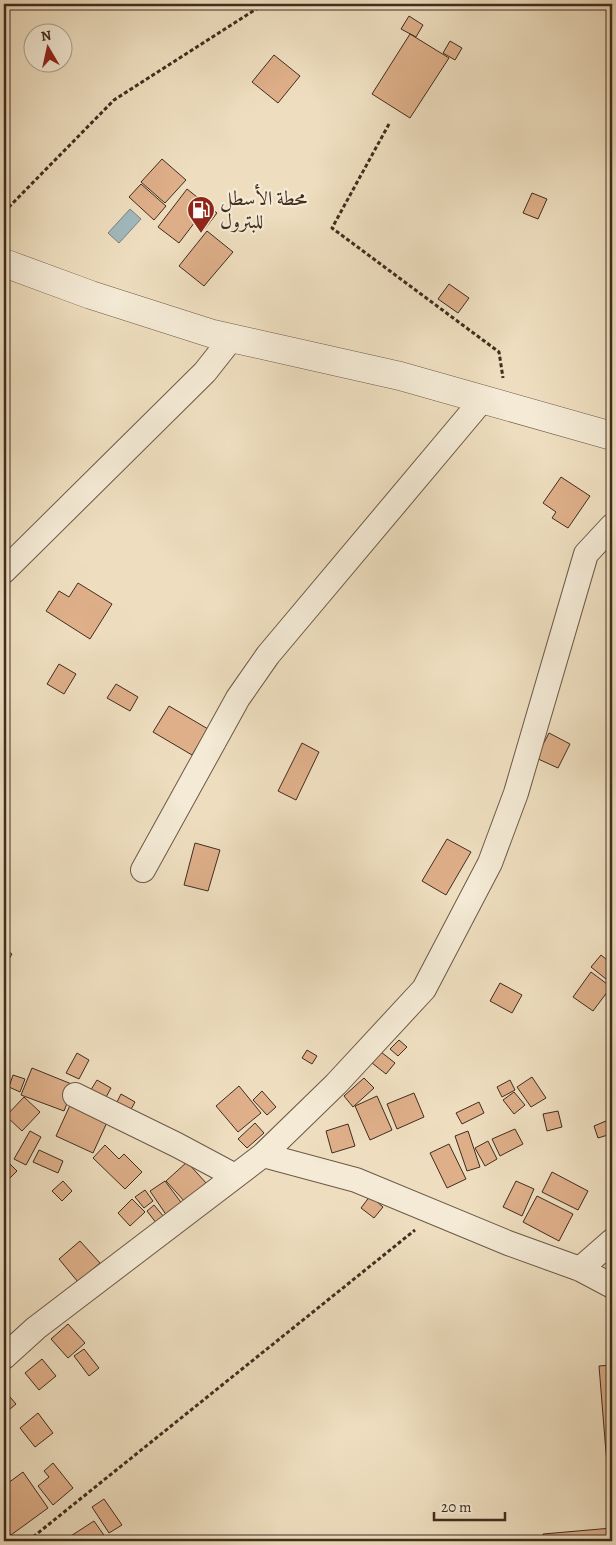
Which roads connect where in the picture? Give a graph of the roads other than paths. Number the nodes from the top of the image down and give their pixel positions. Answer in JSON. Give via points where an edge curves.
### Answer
{"nodes":[{"id":1,"x":4,"y":263,"type":"edge"},
{"id":2,"x":231,"y":339,"type":"junction"},
{"id":3,"x":495,"y":403,"type":"junction"},
{"id":4,"x":612,"y":436,"type":"edge"},
{"id":5,"x":612,"y":526,"type":"edge"},
{"id":6,"x":4,"y":571,"type":"edge"},
{"id":7,"x":143,"y":870,"type":"dead end"},
{"id":8,"x":75,"y":1095,"type":"dead end"},
{"id":9,"x":263,"y":1155,"type":"junction"},
{"id":10,"x":235,"y":1176,"type":"junction"},
{"id":11,"x":612,"y":1241,"type":"edge"},
{"id":12,"x":580,"y":1269,"type":"junction"},
{"id":13,"x":612,"y":1286,"type":"edge"},
{"id":14,"x":4,"y":1357,"type":"edge"}],
"edges":[{"from":1,"to":2,"type":"street","via":[[91,295]]},
{"from":2,"to":3,"type":"street","via":[[400,376]]},
{"from":2,"to":6,"type":"street","via":[[205,372]]},
{"from":3,"to":4,"type":"street"},
{"from":3,"to":7,"type":"street","via":[[258,669],[238,698]]},
{"from":5,"to":9,"type":"street","via":[[586,554],[516,793],[490,863],[424,989],[336,1084]]},
{"from":8,"to":10,"type":"street"},
{"from":9,"to":10,"type":"street"},
{"from":9,"to":12,"type":"street","via":[[356,1180]]},
{"from":10,"to":14,"type":"street","via":[[36,1328]]},
{"from":11,"to":12,"type":"street"},
{"from":12,"to":13,"type":"street"}]}
